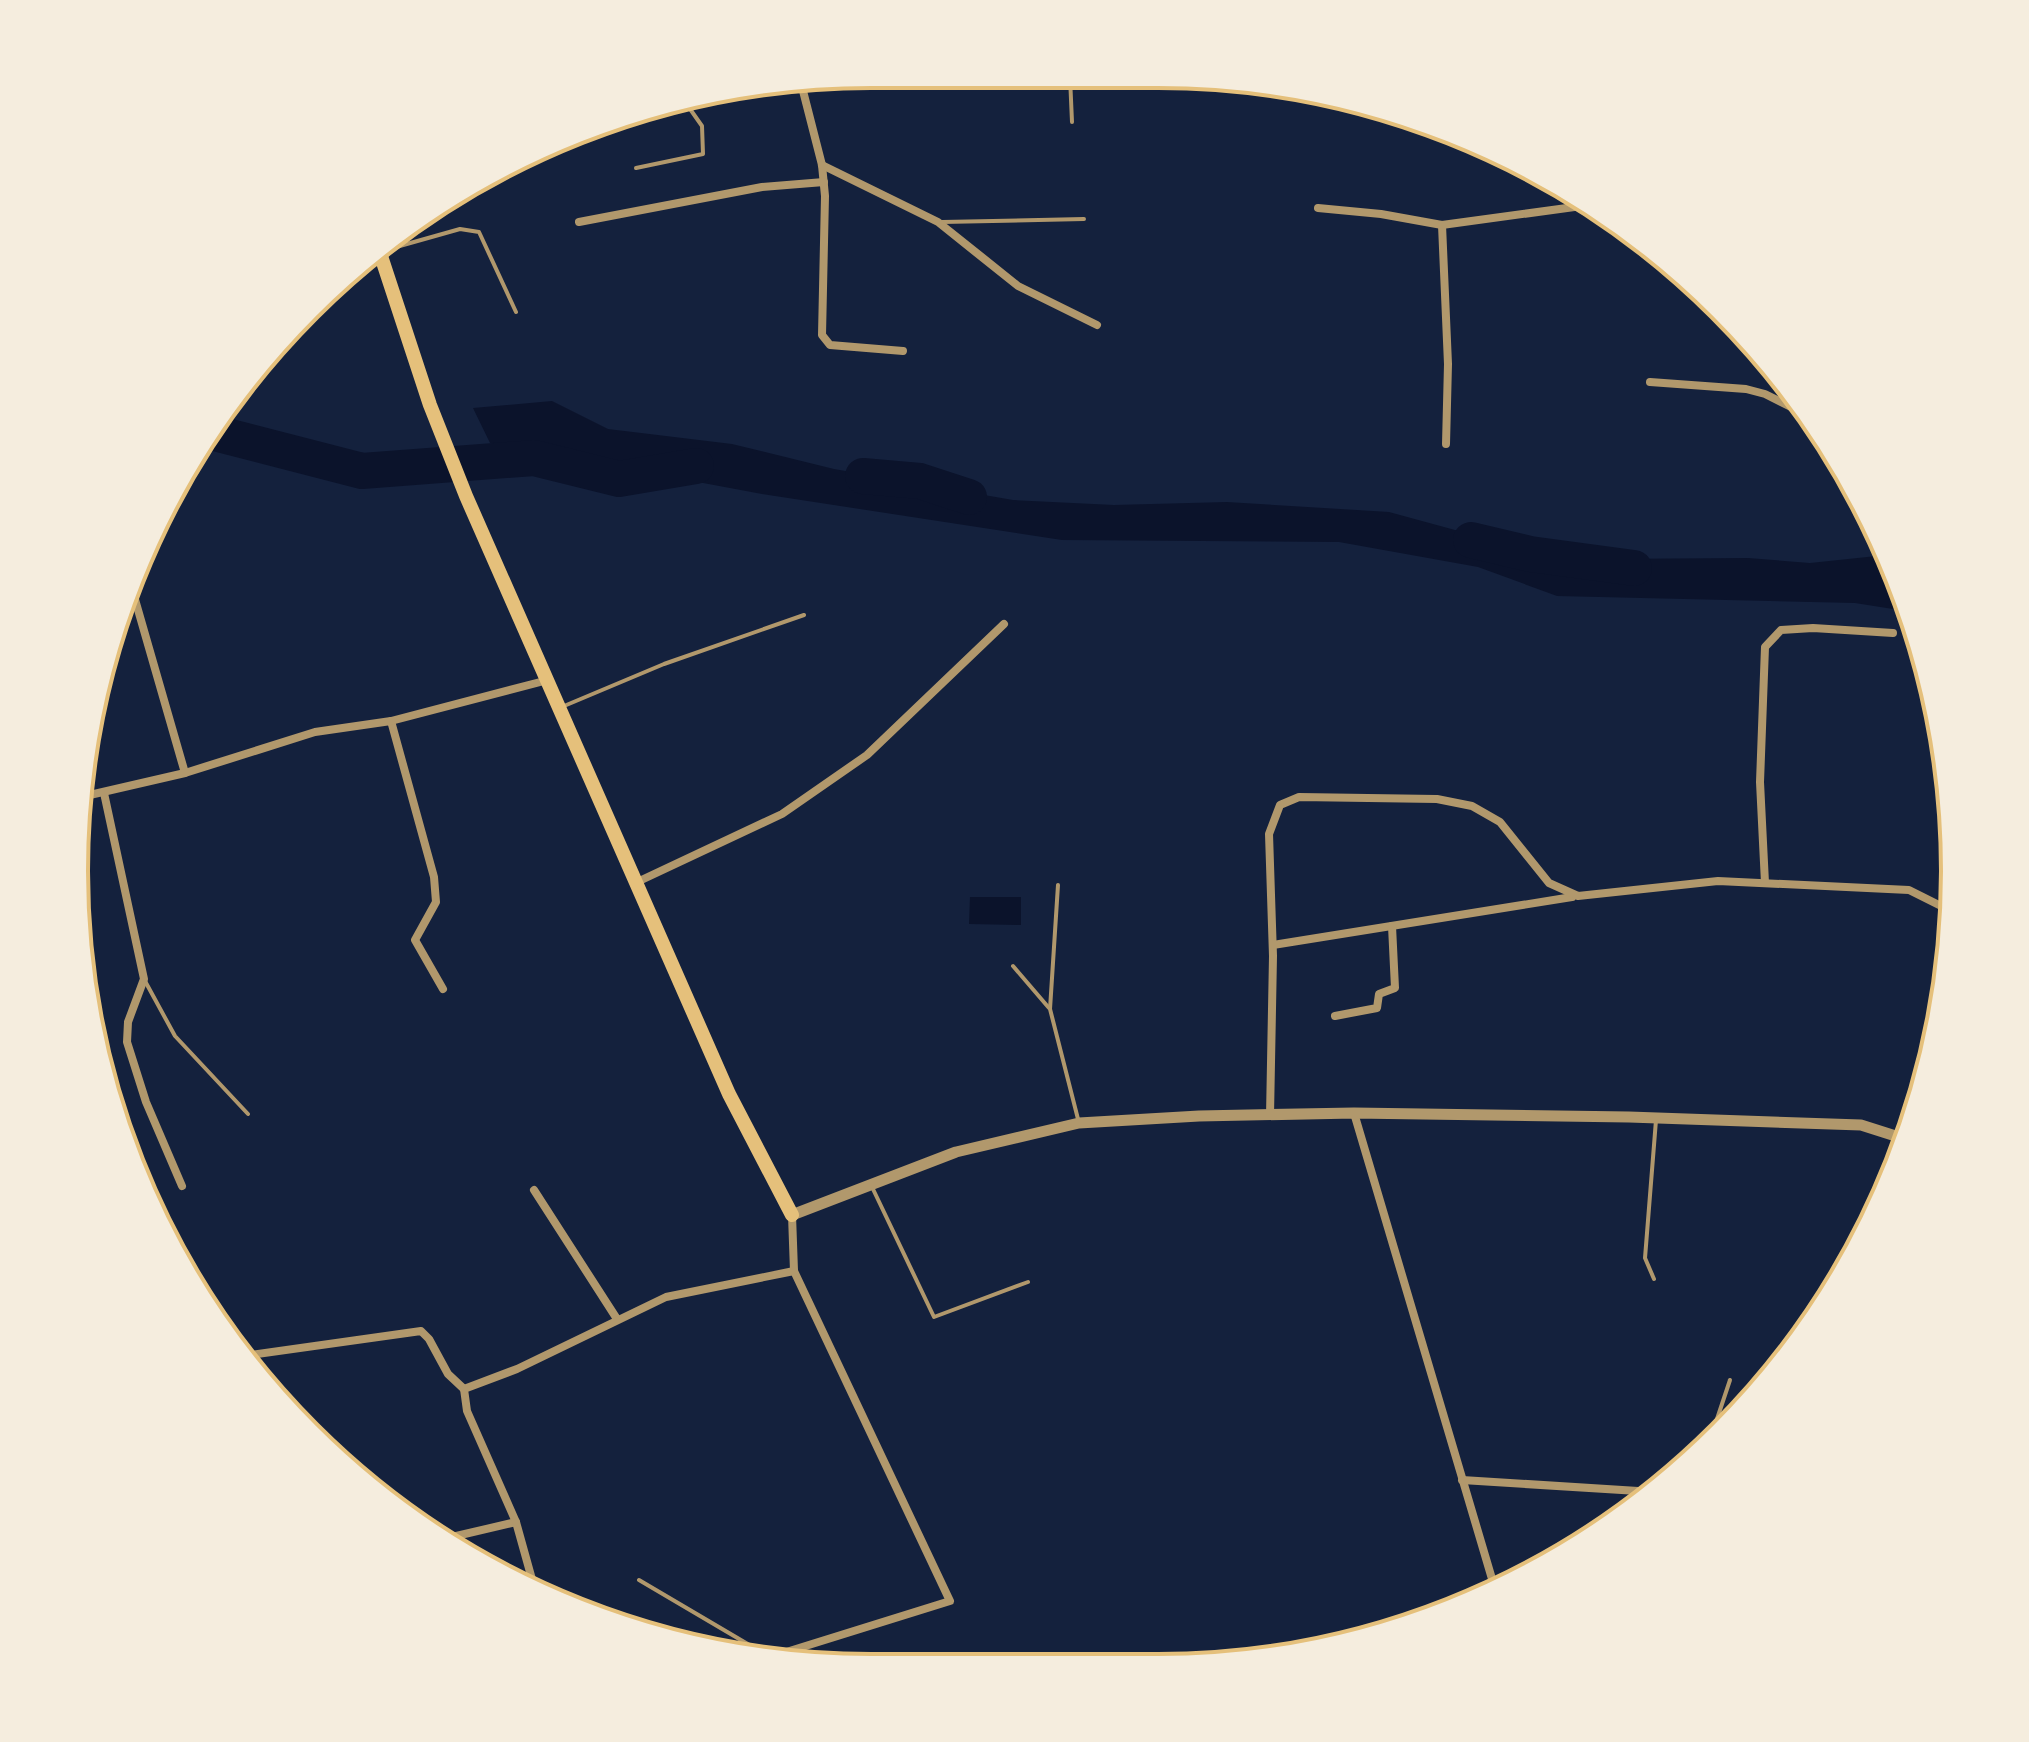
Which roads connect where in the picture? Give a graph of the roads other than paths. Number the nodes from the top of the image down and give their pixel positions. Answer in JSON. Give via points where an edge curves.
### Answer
{"nodes":[{"id":1,"x":1070,"y":88,"type":"edge"},
{"id":2,"x":803,"y":92,"type":"edge"},
{"id":3,"x":690,"y":110,"type":"edge"},
{"id":4,"x":1072,"y":122,"type":"dead end"},
{"id":5,"x":822,"y":165,"type":"junction"},
{"id":6,"x":636,"y":168,"type":"dead end"},
{"id":7,"x":824,"y":182,"type":"junction"},
{"id":8,"x":1573,"y":207,"type":"edge"},
{"id":9,"x":1318,"y":208,"type":"dead end"},
{"id":10,"x":1084,"y":219,"type":"dead end"},
{"id":11,"x":579,"y":222,"type":"dead end"},
{"id":12,"x":938,"y":222,"type":"junction"},
{"id":13,"x":1442,"y":225,"type":"junction"},
{"id":14,"x":403,"y":244,"type":"edge"},
{"id":15,"x":382,"y":260,"type":"edge"},
{"id":16,"x":516,"y":312,"type":"dead end"},
{"id":17,"x":1097,"y":325,"type":"dead end"},
{"id":18,"x":903,"y":351,"type":"dead end"},
{"id":19,"x":1650,"y":382,"type":"dead end"},
{"id":20,"x":1787,"y":405,"type":"edge"},
{"id":21,"x":1446,"y":444,"type":"dead end"},
{"id":22,"x":136,"y":603,"type":"edge"},
{"id":23,"x":804,"y":615,"type":"dead end"},
{"id":24,"x":1004,"y":624,"type":"dead end"},
{"id":25,"x":1893,"y":633,"type":"dead end"},
{"id":26,"x":548,"y":680,"type":"junction"},
{"id":27,"x":561,"y":708,"type":"junction"},
{"id":28,"x":391,"y":721,"type":"junction"},
{"id":29,"x":185,"y":773,"type":"junction"},
{"id":30,"x":104,"y":793,"type":"junction"},
{"id":31,"x":92,"y":795,"type":"edge"},
{"id":32,"x":1765,"y":883,"type":"junction"},
{"id":33,"x":633,"y":884,"type":"junction"},
{"id":34,"x":1058,"y":885,"type":"dead end"},
{"id":35,"x":1578,"y":896,"type":"junction"},
{"id":36,"x":1940,"y":905,"type":"edge"},
{"id":37,"x":1392,"y":926,"type":"junction"},
{"id":38,"x":1273,"y":945,"type":"junction"},
{"id":39,"x":1013,"y":966,"type":"dead end"},
{"id":40,"x":144,"y":979,"type":"junction"},
{"id":41,"x":443,"y":989,"type":"dead end"},
{"id":42,"x":1050,"y":1009,"type":"junction"},
{"id":43,"x":1335,"y":1016,"type":"dead end"},
{"id":44,"x":1354,"y":1113,"type":"junction"},
{"id":45,"x":248,"y":1114,"type":"dead end"},
{"id":46,"x":1270,"y":1116,"type":"junction"},
{"id":47,"x":1656,"y":1118,"type":"junction"},
{"id":48,"x":1079,"y":1123,"type":"junction"},
{"id":49,"x":1894,"y":1136,"type":"edge"},
{"id":50,"x":182,"y":1186,"type":"dead end"},
{"id":51,"x":872,"y":1187,"type":"junction"},
{"id":52,"x":534,"y":1190,"type":"dead end"},
{"id":53,"x":792,"y":1215,"type":"junction"},
{"id":54,"x":794,"y":1271,"type":"junction"},
{"id":55,"x":1654,"y":1279,"type":"dead end"},
{"id":56,"x":1028,"y":1282,"type":"dead end"},
{"id":57,"x":617,"y":1319,"type":"junction"},
{"id":58,"x":255,"y":1354,"type":"edge"},
{"id":59,"x":1730,"y":1380,"type":"dead end"},
{"id":60,"x":464,"y":1389,"type":"junction"},
{"id":61,"x":1717,"y":1420,"type":"edge"},
{"id":62,"x":1462,"y":1480,"type":"junction"},
{"id":63,"x":1636,"y":1491,"type":"edge"},
{"id":64,"x":516,"y":1522,"type":"junction"},
{"id":65,"x":458,"y":1536,"type":"edge"},
{"id":66,"x":531,"y":1576,"type":"edge"},
{"id":67,"x":1492,"y":1579,"type":"edge"},
{"id":68,"x":639,"y":1580,"type":"dead end"},
{"id":69,"x":746,"y":1643,"type":"edge"},
{"id":70,"x":794,"y":1649,"type":"edge"}],
"edges":[{"from":1,"to":4,"type":"lane"},
{"from":2,"to":5,"type":"street"},
{"from":3,"to":6,"type":"lane","via":[[702,126],[703,154]]},
{"from":5,"to":7,"type":"street"},
{"from":5,"to":12,"type":"street"},
{"from":7,"to":11,"type":"street","via":[[762,187]]},
{"from":7,"to":18,"type":"street","via":[[822,335],[830,345]]},
{"from":8,"to":13,"type":"street"},
{"from":9,"to":13,"type":"street"},
{"from":10,"to":12,"type":"lane"},
{"from":12,"to":17,"type":"street","via":[[1018,286]]},
{"from":13,"to":21,"type":"street"},
{"from":14,"to":16,"type":"lane","via":[[460,229],[479,232]]},
{"from":15,"to":26,"type":"main road","via":[[430,405]]},
{"from":19,"to":20,"type":"street","via":[[1746,389]]},
{"from":22,"to":29,"type":"street"},
{"from":23,"to":27,"type":"lane","via":[[664,664]]},
{"from":24,"to":33,"type":"street","via":[[867,755],[782,814]]},
{"from":25,"to":32,"type":"street","via":[[1781,630],[1765,647],[1760,782]]},
{"from":26,"to":27,"type":"main road"},
{"from":26,"to":28,"type":"street"},
{"from":27,"to":33,"type":"main road"},
{"from":28,"to":29,"type":"street","via":[[315,732]]},
{"from":28,"to":41,"type":"street","via":[[434,877],[436,902],[415,940]]},
{"from":29,"to":30,"type":"street"},
{"from":30,"to":31,"type":"street"},
{"from":30,"to":40,"type":"street"},
{"from":32,"to":35,"type":"street","via":[[1718,881]]},
{"from":32,"to":36,"type":"street","via":[[1909,890]]},
{"from":33,"to":53,"type":"main road","via":[[729,1094]]},
{"from":34,"to":42,"type":"lane"},
{"from":35,"to":37,"type":"street"},
{"from":35,"to":38,"type":"street","via":[[1549,883],[1500,822],[1472,806],[1437,799],[1299,797],[1280,805],[1269,834]]},
{"from":37,"to":38,"type":"street"},
{"from":37,"to":43,"type":"street","via":[[1395,988],[1379,994],[1377,1008]]},
{"from":38,"to":46,"type":"street"},
{"from":39,"to":42,"type":"lane"},
{"from":40,"to":45,"type":"lane","via":[[175,1036]]},
{"from":40,"to":50,"type":"street","via":[[128,1022],[127,1042]]},
{"from":42,"to":48,"type":"lane"},
{"from":44,"to":46,"type":"street"},
{"from":44,"to":47,"type":"street"},
{"from":44,"to":62,"type":"street"},
{"from":46,"to":48,"type":"street"},
{"from":47,"to":49,"type":"street","via":[[1861,1125]]},
{"from":47,"to":55,"type":"lane","via":[[1645,1258]]},
{"from":48,"to":51,"type":"street","via":[[956,1152]]},
{"from":51,"to":53,"type":"street"},
{"from":51,"to":56,"type":"lane","via":[[934,1317]]},
{"from":52,"to":57,"type":"street"},
{"from":53,"to":54,"type":"street"},
{"from":54,"to":57,"type":"street","via":[[666,1297]]},
{"from":54,"to":70,"type":"street","via":[[950,1601]]},
{"from":57,"to":60,"type":"street"},
{"from":58,"to":60,"type":"street","via":[[421,1331]]},
{"from":59,"to":61,"type":"lane"},
{"from":60,"to":64,"type":"street","via":[[467,1411]]},
{"from":62,"to":63,"type":"street"},
{"from":62,"to":67,"type":"street"},
{"from":64,"to":65,"type":"street"},
{"from":64,"to":66,"type":"street"},
{"from":68,"to":69,"type":"lane"}]}
